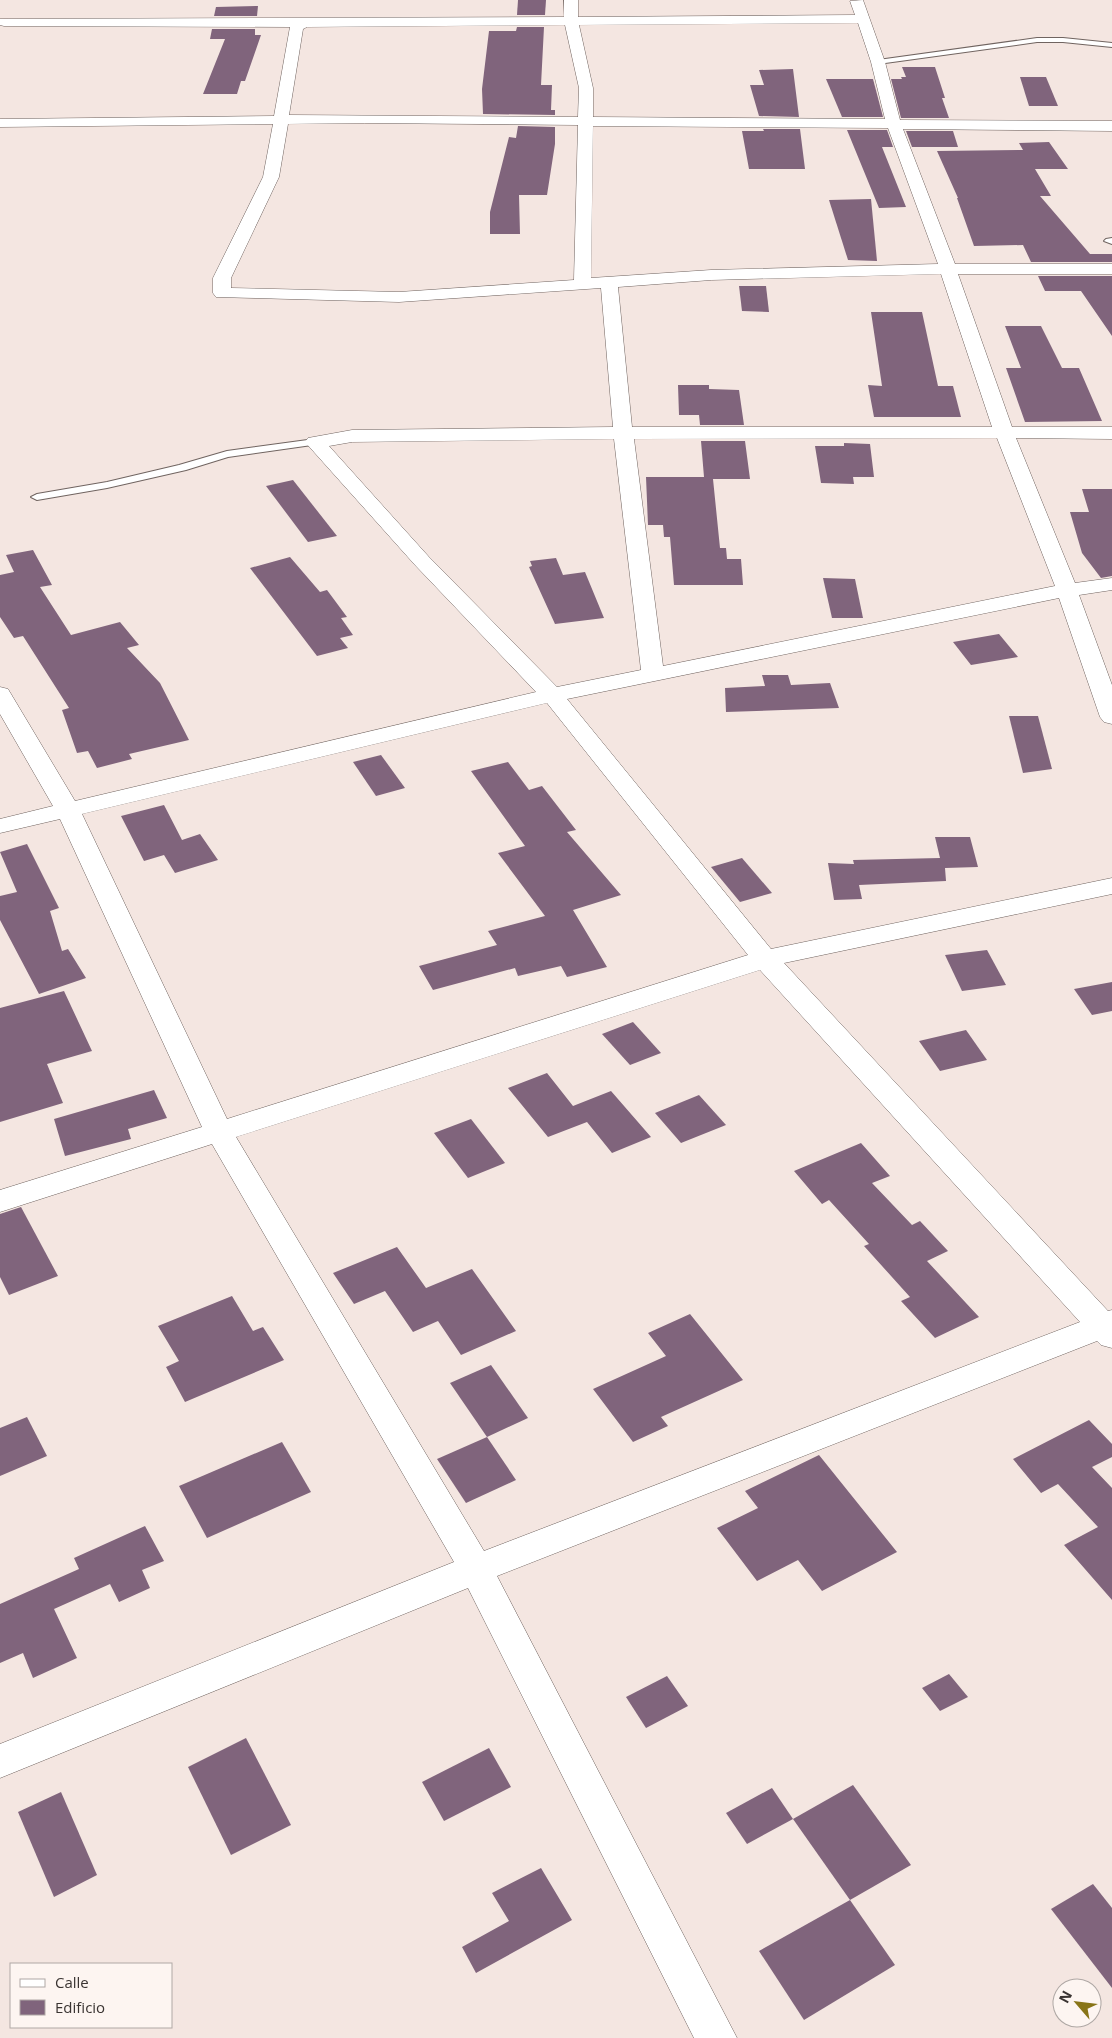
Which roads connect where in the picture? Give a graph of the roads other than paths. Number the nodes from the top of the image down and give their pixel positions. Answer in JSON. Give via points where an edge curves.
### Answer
{"nodes":[{"id":1,"x":571,"y":0,"type":"edge"},
{"id":2,"x":857,"y":0,"type":"edge"},
{"id":3,"x":12,"y":7,"type":"dead end"},
{"id":4,"x":863,"y":19,"type":"junction"},
{"id":5,"x":571,"y":21,"type":"junction"},
{"id":6,"x":305,"y":23,"type":"junction"},
{"id":7,"x":2,"y":25,"type":"edge"},
{"id":8,"x":1112,"y":45,"type":"edge"},
{"id":9,"x":878,"y":62,"type":"junction"},
{"id":10,"x":280,"y":119,"type":"junction"},
{"id":11,"x":584,"y":120,"type":"junction"},
{"id":12,"x":0,"y":124,"type":"edge"},
{"id":13,"x":894,"y":124,"type":"junction"},
{"id":14,"x":1112,"y":126,"type":"edge"},
{"id":15,"x":948,"y":269,"type":"junction"},
{"id":16,"x":1112,"y":269,"type":"edge"},
{"id":17,"x":610,"y":282,"type":"junction"},
{"id":18,"x":582,"y":284,"type":"junction"},
{"id":19,"x":623,"y":432,"type":"junction"},
{"id":20,"x":1004,"y":432,"type":"junction"},
{"id":21,"x":1112,"y":433,"type":"edge"},
{"id":22,"x":315,"y":442,"type":"junction"},
{"id":23,"x":37,"y":497,"type":"dead end"},
{"id":24,"x":1112,"y":584,"type":"edge"},
{"id":25,"x":1067,"y":590,"type":"junction"},
{"id":26,"x":653,"y":674,"type":"junction"},
{"id":27,"x":0,"y":694,"type":"edge"},
{"id":28,"x":552,"y":695,"type":"junction"},
{"id":29,"x":1112,"y":717,"type":"edge"},
{"id":30,"x":68,"y":810,"type":"junction"},
{"id":31,"x":0,"y":826,"type":"edge"},
{"id":32,"x":1112,"y":886,"type":"edge"},
{"id":33,"x":765,"y":959,"type":"junction"},
{"id":34,"x":219,"y":1132,"type":"junction"},
{"id":35,"x":0,"y":1201,"type":"edge"},
{"id":36,"x":1109,"y":1328,"type":"edge"},
{"id":37,"x":476,"y":1570,"type":"junction"},
{"id":38,"x":0,"y":1761,"type":"edge"},
{"id":39,"x":716,"y":2038,"type":"edge"}],
"edges":[{"from":1,"to":5,"type":"street"},
{"from":2,"to":4,"type":"street"},
{"from":3,"to":7,"type":"street"},
{"from":4,"to":5,"type":"street"},
{"from":4,"to":9,"type":"street"},
{"from":5,"to":6,"type":"street"},
{"from":5,"to":11,"type":"street","via":[[586,88]]},
{"from":6,"to":7,"type":"street"},
{"from":6,"to":10,"type":"street","via":[[297,27]]},
{"from":8,"to":9,"type":"lane","via":[[1037,40]]},
{"from":9,"to":13,"type":"street"},
{"from":10,"to":11,"type":"street"},
{"from":10,"to":12,"type":"street"},
{"from":10,"to":18,"type":"street","via":[[270,177],[222,278],[222,293],[398,297]]},
{"from":11,"to":13,"type":"street"},
{"from":11,"to":18,"type":"street"},
{"from":13,"to":14,"type":"street"},
{"from":13,"to":15,"type":"street"},
{"from":15,"to":16,"type":"street"},
{"from":15,"to":17,"type":"street","via":[[711,275]]},
{"from":15,"to":20,"type":"street"},
{"from":17,"to":18,"type":"street"},
{"from":17,"to":19,"type":"street"},
{"from":19,"to":20,"type":"street"},
{"from":19,"to":22,"type":"street","via":[[352,436]]},
{"from":19,"to":26,"type":"street"},
{"from":20,"to":21,"type":"street"},
{"from":20,"to":25,"type":"street"},
{"from":22,"to":23,"type":"lane","via":[[227,454],[172,470]]},
{"from":22,"to":28,"type":"street","via":[[422,561]]},
{"from":24,"to":25,"type":"street"},
{"from":25,"to":26,"type":"street"},
{"from":25,"to":29,"type":"street"},
{"from":26,"to":28,"type":"street"},
{"from":27,"to":30,"type":"street"},
{"from":28,"to":30,"type":"street"},
{"from":28,"to":33,"type":"street"},
{"from":30,"to":31,"type":"street"},
{"from":30,"to":34,"type":"street"},
{"from":32,"to":33,"type":"street"},
{"from":33,"to":34,"type":"street"},
{"from":33,"to":36,"type":"street"},
{"from":34,"to":35,"type":"street"},
{"from":34,"to":37,"type":"street"},
{"from":36,"to":37,"type":"street"},
{"from":37,"to":38,"type":"street"},
{"from":37,"to":39,"type":"street"}]}
